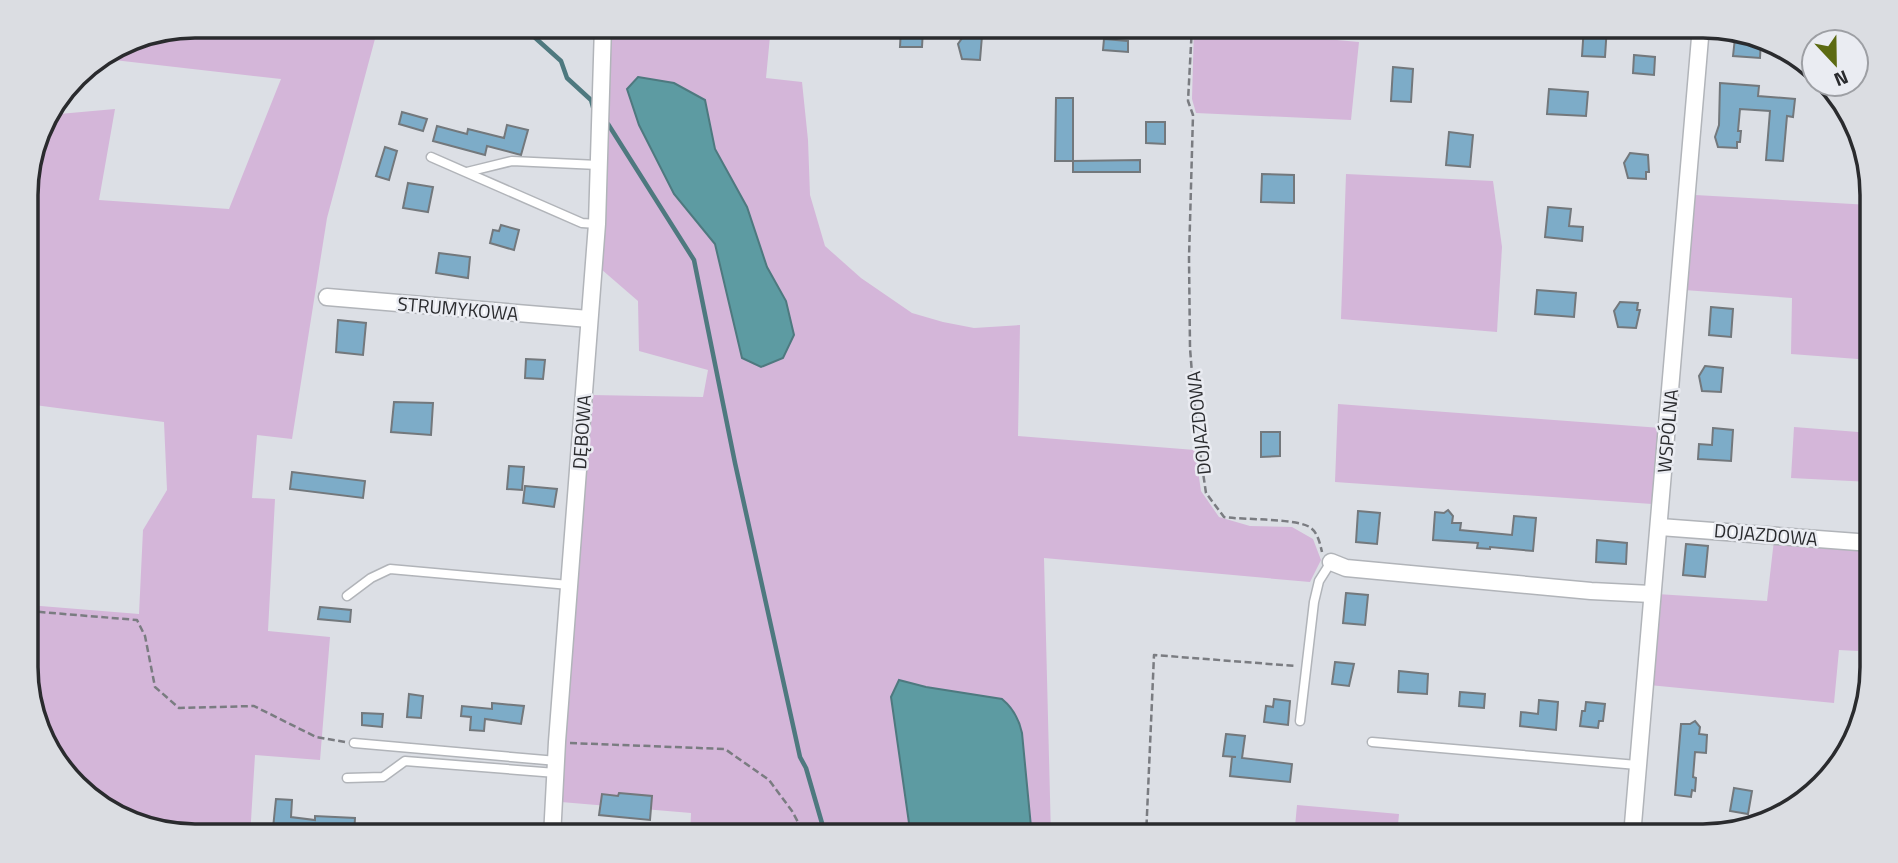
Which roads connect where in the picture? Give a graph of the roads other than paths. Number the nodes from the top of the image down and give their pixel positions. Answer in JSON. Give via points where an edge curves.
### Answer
{"nodes":[{"id":1,"x":603,"y":38,"type":"edge"},
{"id":2,"x":1700,"y":38,"type":"edge"},
{"id":3,"x":431,"y":157,"type":"dead end"},
{"id":4,"x":598,"y":165,"type":"junction"},
{"id":5,"x":467,"y":172,"type":"junction"},
{"id":6,"x":597,"y":224,"type":"junction"},
{"id":7,"x":327,"y":297,"type":"dead end"},
{"id":8,"x":589,"y":319,"type":"junction"},
{"id":9,"x":1660,"y":527,"type":"junction"},
{"id":10,"x":1860,"y":542,"type":"edge"},
{"id":11,"x":1331,"y":562,"type":"joint"},
{"id":12,"x":569,"y":585,"type":"junction"},
{"id":13,"x":1651,"y":594,"type":"junction"},
{"id":14,"x":347,"y":596,"type":"dead end"},
{"id":15,"x":1300,"y":721,"type":"dead end"},
{"id":16,"x":1372,"y":742,"type":"dead end"},
{"id":17,"x":354,"y":743,"type":"road end"},
{"id":18,"x":1637,"y":765,"type":"junction"},
{"id":19,"x":557,"y":767,"type":"junction"},
{"id":20,"x":347,"y":778,"type":"dead end"},
{"id":21,"x":553,"y":824,"type":"edge"},
{"id":22,"x":1633,"y":824,"type":"edge"}],
"edges":[{"from":1,"to":4,"type":"street","name":"DĘBOWA"},
{"from":2,"to":9,"type":"street","name":"WSPÓLNA"},
{"from":3,"to":5,"type":"lane"},
{"from":4,"to":5,"type":"lane","via":[[512,161]]},
{"from":4,"to":6,"type":"street","name":"DĘBOWA"},
{"from":5,"to":6,"type":"lane","via":[[582,223]]},
{"from":6,"to":8,"type":"street","name":"DĘBOWA"},
{"from":7,"to":8,"type":"street","name":"STRUMYKOWA"},
{"from":8,"to":12,"type":"street","name":"DĘBOWA"},
{"from":9,"to":10,"type":"street","name":"DOJAZDOWA"},
{"from":9,"to":13,"type":"street","name":"WSPÓLNA"},
{"from":11,"to":13,"type":"street","via":[[1346,568]]},
{"from":11,"to":15,"type":"lane","via":[[1314,601]]},
{"from":12,"to":14,"type":"lane","via":[[390,569]]},
{"from":12,"to":19,"type":"street","name":"DĘBOWA"},
{"from":13,"to":18,"type":"street","name":"WSPÓLNA"},
{"from":16,"to":18,"type":"lane"},
{"from":17,"to":19,"type":"lane"},
{"from":18,"to":22,"type":"street","name":"WSPÓLNA"},
{"from":19,"to":20,"type":"lane","via":[[405,761],[383,777]]},
{"from":19,"to":21,"type":"street","name":"DĘBOWA"}]}
